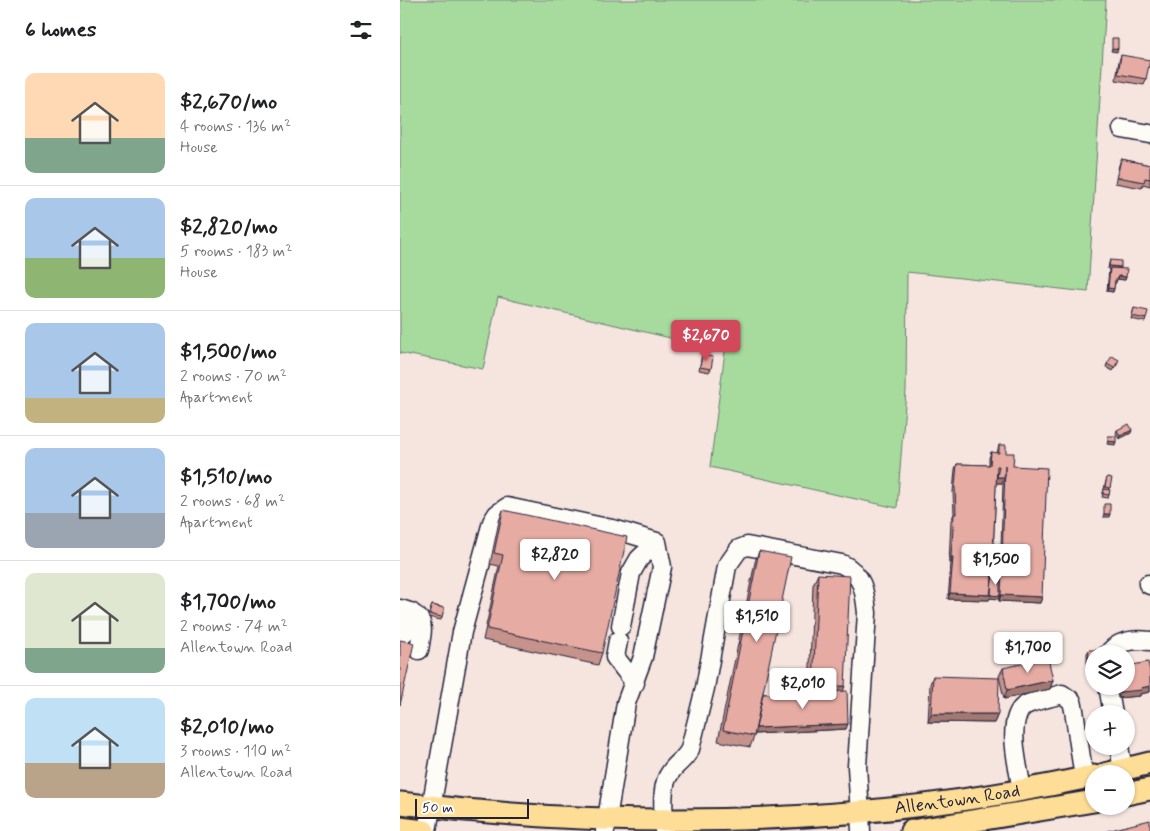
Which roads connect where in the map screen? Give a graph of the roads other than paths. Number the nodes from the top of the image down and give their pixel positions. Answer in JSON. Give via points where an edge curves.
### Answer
{"nodes":[{"id":1,"x":1122,"y":129,"type":"dead end"},
{"id":2,"x":1150,"y":134,"type":"edge"},
{"id":3,"x":656,"y":542,"type":"junction"},
{"id":4,"x":406,"y":610,"type":"edge"},
{"id":5,"x":400,"y":636,"type":"edge"},
{"id":6,"x":1150,"y":641,"type":"edge"},
{"id":7,"x":1116,"y":645,"type":"edge"},
{"id":8,"x":419,"y":650,"type":"dead end"},
{"id":9,"x":635,"y":683,"type":"junction"},
{"id":10,"x":1150,"y":763,"type":"edge"},
{"id":11,"x":1086,"y":765,"type":"edge"},
{"id":12,"x":1135,"y":767,"type":"edge"},
{"id":13,"x":1085,"y":778,"type":"edge"},
{"id":14,"x":1150,"y":789,"type":"edge"},
{"id":15,"x":1022,"y":790,"type":"junction"},
{"id":16,"x":1135,"y":792,"type":"edge"},
{"id":17,"x":1085,"y":802,"type":"edge"},
{"id":18,"x":400,"y":803,"type":"edge"},
{"id":19,"x":431,"y":807,"type":"junction"},
{"id":20,"x":860,"y":822,"type":"edge"},
{"id":21,"x":606,"y":826,"type":"edge"},
{"id":22,"x":664,"y":826,"type":"edge"},
{"id":23,"x":400,"y":828,"type":"edge"},
{"id":24,"x":425,"y":831,"type":"edge"},
{"id":25,"x":911,"y":831,"type":"edge"}],
"edges":[{"from":1,"to":2,"type":"street"},
{"from":3,"to":9,"type":"street","via":[[662,567]]},
{"from":3,"to":9,"type":"street","via":[[638,559],[631,573],[615,657]]},
{"from":3,"to":19,"type":"street","via":[[617,530],[507,507],[497,514],[492,522],[462,632]]},
{"from":4,"to":5,"type":"street","via":[[405,632]]},
{"from":4,"to":8,"type":"street","via":[[421,619],[423,627]]},
{"from":6,"to":7,"type":"street","via":[[1136,639]]},
{"from":9,"to":21,"type":"street","via":[[626,703]]},
{"from":10,"to":12,"type":"main road"},
{"from":11,"to":15,"type":"street","via":[[1072,701],[1062,694],[1024,706],[1018,714],[1013,733]]},
{"from":13,"to":15,"type":"main road","name":"Allentown Road"},
{"from":14,"to":16,"type":"main road"},
{"from":15,"to":20,"type":"main road","name":"Allentown Road"},
{"from":17,"to":25,"type":"main road","name":"Allentown Road"},
{"from":18,"to":19,"type":"main road","name":"Allentown Road"},
{"from":19,"to":21,"type":"main road","name":"Allentown Road"},
{"from":19,"to":24,"type":"street"},
{"from":20,"to":22,"type":"main road","name":"Allentown Road","via":[[760,820]]},
{"from":20,"to":22,"type":"street","via":[[857,766],[867,613],[861,579],[842,564],[747,546],[739,549],[727,566],[705,688],[690,749],[686,758],[665,779]]},
{"from":21,"to":22,"type":"main road","name":"Allentown Road"},
{"from":23,"to":24,"type":"main road"}]}
